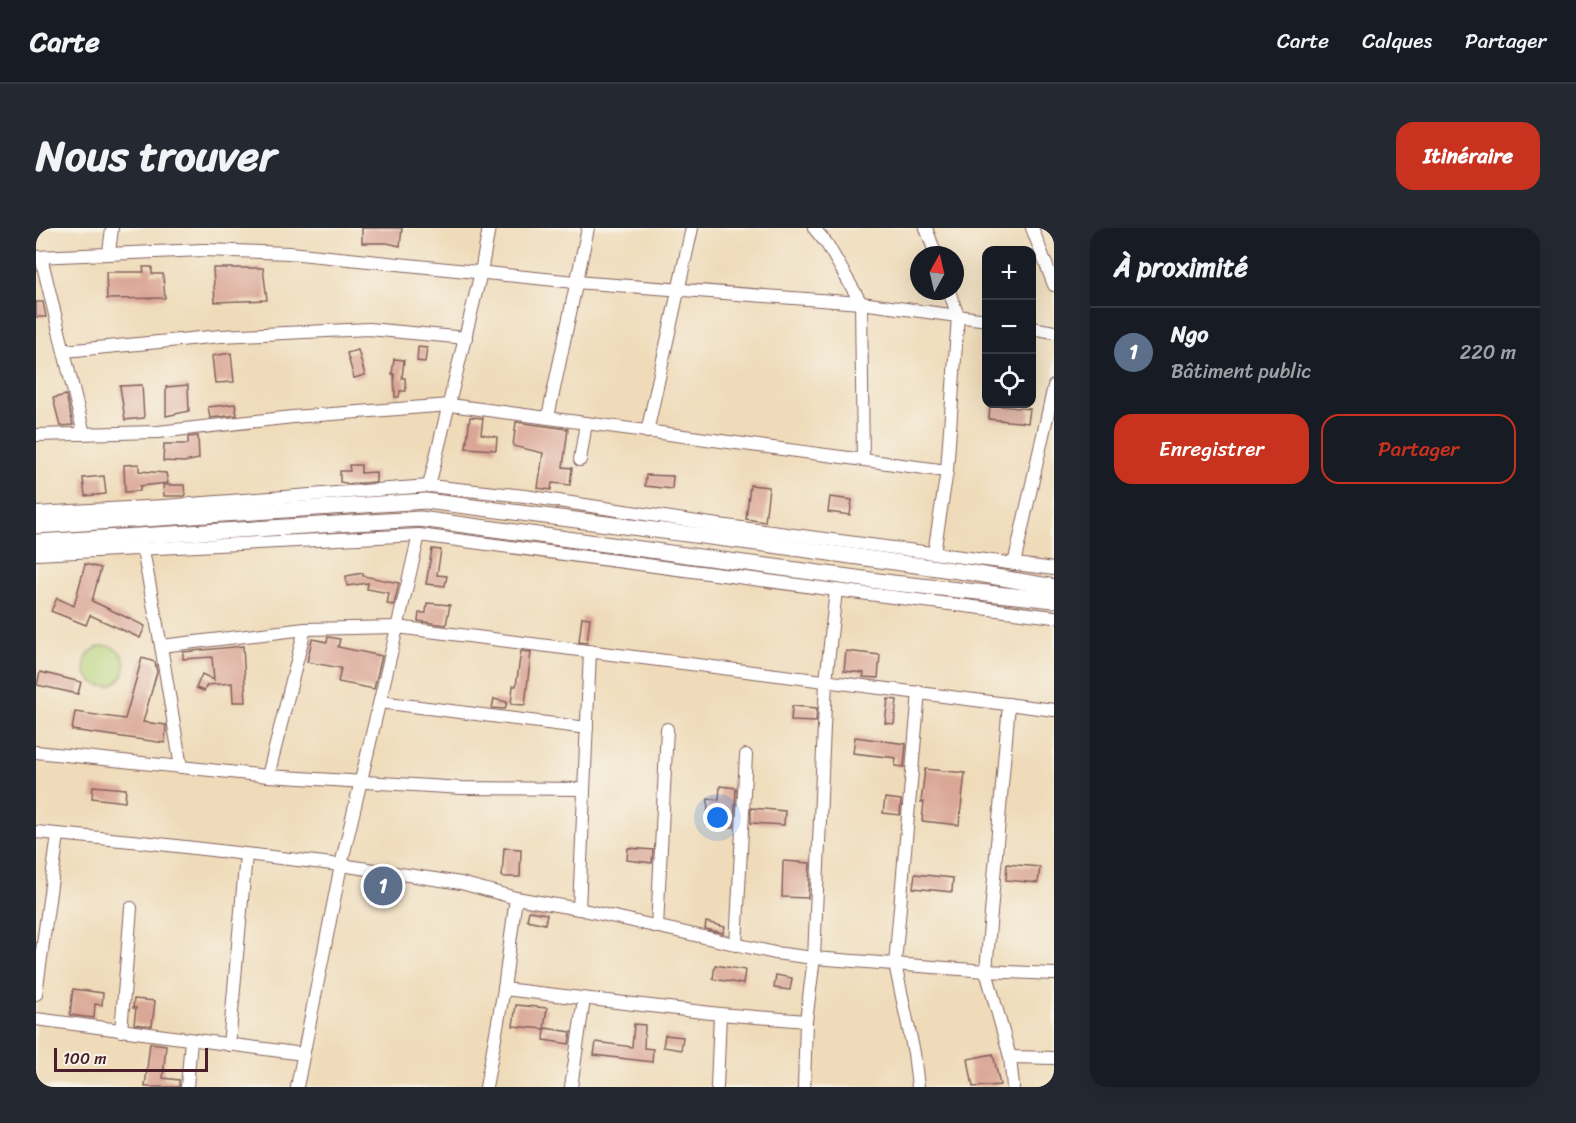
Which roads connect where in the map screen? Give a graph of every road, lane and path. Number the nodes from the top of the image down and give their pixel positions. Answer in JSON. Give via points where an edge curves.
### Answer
{"nodes":[{"id":1,"x":112,"y":228,"type":"edge"},
{"id":2,"x":489,"y":228,"type":"edge"},
{"id":3,"x":588,"y":228,"type":"edge"},
{"id":4,"x":692,"y":228,"type":"edge"},
{"id":5,"x":814,"y":228,"type":"edge"},
{"id":6,"x":926,"y":228,"type":"edge"},
{"id":7,"x":1032,"y":228,"type":"edge"},
{"id":8,"x":933,"y":246,"type":"edge"},
{"id":9,"x":109,"y":252,"type":"junction"},
{"id":10,"x":38,"y":257,"type":"edge"},
{"id":11,"x":481,"y":272,"type":"junction"},
{"id":12,"x":575,"y":282,"type":"junction"},
{"id":13,"x":1054,"y":285,"type":"edge"},
{"id":14,"x":680,"y":289,"type":"junction"},
{"id":15,"x":952,"y":300,"type":"edge"},
{"id":16,"x":861,"y":303,"type":"junction"},
{"id":17,"x":958,"y":316,"type":"junction"},
{"id":18,"x":982,"y":320,"type":"edge"},
{"id":19,"x":1036,"y":329,"type":"edge"},
{"id":20,"x":1054,"y":332,"type":"edge"},
{"id":21,"x":466,"y":338,"type":"junction"},
{"id":22,"x":65,"y":351,"type":"junction"},
{"id":23,"x":1054,"y":386,"type":"edge"},
{"id":24,"x":450,"y":405,"type":"junction"},
{"id":25,"x":548,"y":417,"type":"junction"},
{"id":26,"x":586,"y":423,"type":"junction"},
{"id":27,"x":647,"y":432,"type":"junction"},
{"id":28,"x":84,"y":434,"type":"junction"},
{"id":29,"x":36,"y":435,"type":"edge"},
{"id":30,"x":580,"y":460,"type":"dead end"},
{"id":31,"x":863,"y":460,"type":"junction"},
{"id":32,"x":947,"y":471,"type":"junction"},
{"id":33,"x":429,"y":486,"type":"junction"},
{"id":34,"x":525,"y":496,"type":"junction"},
{"id":35,"x":36,"y":513,"type":"edge"},
{"id":36,"x":523,"y":513,"type":"junction"},
{"id":37,"x":36,"y":526,"type":"edge"},
{"id":38,"x":419,"y":535,"type":"junction"},
{"id":39,"x":36,"y":542,"type":"edge"},
{"id":40,"x":143,"y":550,"type":"junction"},
{"id":41,"x":36,"y":554,"type":"edge"},
{"id":42,"x":934,"y":554,"type":"junction"},
{"id":43,"x":1014,"y":564,"type":"junction"},
{"id":44,"x":1054,"y":569,"type":"edge"},
{"id":45,"x":1054,"y":587,"type":"edge"},
{"id":46,"x":836,"y":590,"type":"junction"},
{"id":47,"x":1054,"y":600,"type":"edge"},
{"id":48,"x":1054,"y":617,"type":"edge"},
{"id":49,"x":398,"y":627,"type":"junction"},
{"id":50,"x":305,"y":629,"type":"junction"},
{"id":51,"x":161,"y":646,"type":"junction"},
{"id":52,"x":590,"y":651,"type":"junction"},
{"id":53,"x":826,"y":681,"type":"junction"},
{"id":54,"x":919,"y":692,"type":"junction"},
{"id":55,"x":380,"y":702,"type":"junction"},
{"id":56,"x":1009,"y":704,"type":"junction"},
{"id":57,"x":1054,"y":710,"type":"edge"},
{"id":58,"x":587,"y":728,"type":"junction"},
{"id":59,"x":667,"y":729,"type":"dead end"},
{"id":60,"x":36,"y":752,"type":"edge"},
{"id":61,"x":746,"y":755,"type":"dead end"},
{"id":62,"x":181,"y":767,"type":"junction"},
{"id":63,"x":268,"y":776,"type":"junction"},
{"id":64,"x":361,"y":782,"type":"junction"},
{"id":65,"x":584,"y":789,"type":"junction"},
{"id":66,"x":36,"y":832,"type":"edge"},
{"id":67,"x":58,"y":835,"type":"junction"},
{"id":68,"x":246,"y":855,"type":"junction"},
{"id":69,"x":341,"y":866,"type":"junction"},
{"id":70,"x":516,"y":898,"type":"junction"},
{"id":71,"x":131,"y":908,"type":"dead end"},
{"id":72,"x":579,"y":909,"type":"junction"},
{"id":73,"x":657,"y":927,"type":"junction"},
{"id":74,"x":736,"y":945,"type":"junction"},
{"id":75,"x":814,"y":958,"type":"junction"},
{"id":76,"x":895,"y":964,"type":"junction"},
{"id":77,"x":986,"y":971,"type":"junction"},
{"id":78,"x":1054,"y":974,"type":"edge"},
{"id":79,"x":504,"y":989,"type":"junction"},
{"id":80,"x":36,"y":994,"type":"edge"},
{"id":81,"x":584,"y":999,"type":"junction"},
{"id":82,"x":720,"y":1014,"type":"junction"},
{"id":83,"x":36,"y":1020,"type":"edge"},
{"id":84,"x":806,"y":1021,"type":"junction"},
{"id":85,"x":121,"y":1031,"type":"junction"},
{"id":86,"x":191,"y":1040,"type":"junction"},
{"id":87,"x":229,"y":1045,"type":"junction"},
{"id":88,"x":303,"y":1054,"type":"junction"},
{"id":89,"x":1010,"y":1057,"type":"junction"},
{"id":90,"x":1054,"y":1058,"type":"edge"},
{"id":91,"x":186,"y":1087,"type":"edge"},
{"id":92,"x":297,"y":1087,"type":"edge"},
{"id":93,"x":486,"y":1087,"type":"edge"},
{"id":94,"x":571,"y":1087,"type":"edge"},
{"id":95,"x":717,"y":1087,"type":"edge"},
{"id":96,"x":804,"y":1087,"type":"edge"},
{"id":97,"x":918,"y":1087,"type":"edge"},
{"id":98,"x":1013,"y":1087,"type":"edge"}],
"edges":[{"from":1,"to":9,"type":"street"},
{"from":2,"to":11,"type":"street"},
{"from":3,"to":12,"type":"street"},
{"from":4,"to":14,"type":"street"},
{"from":5,"to":16,"type":"street"},
{"from":6,"to":8,"type":"street"},
{"from":7,"to":13,"type":"street"},
{"from":9,"to":10,"type":"street"},
{"from":9,"to":11,"type":"street","via":[[290,253]]},
{"from":10,"to":22,"type":"street"},
{"from":11,"to":12,"type":"street"},
{"from":11,"to":21,"type":"street"},
{"from":12,"to":14,"type":"street"},
{"from":12,"to":25,"type":"street"},
{"from":14,"to":16,"type":"street"},
{"from":14,"to":27,"type":"street"},
{"from":15,"to":17,"type":"street"},
{"from":16,"to":17,"type":"street"},
{"from":16,"to":31,"type":"street"},
{"from":17,"to":18,"type":"street"},
{"from":17,"to":32,"type":"street"},
{"from":19,"to":20,"type":"street"},
{"from":21,"to":22,"type":"street","via":[[369,329],[221,336]]},
{"from":21,"to":24,"type":"street"},
{"from":22,"to":28,"type":"street"},
{"from":23,"to":43,"type":"street"},
{"from":24,"to":25,"type":"street"},
{"from":24,"to":28,"type":"street","via":[[158,432]]},
{"from":24,"to":33,"type":"street"},
{"from":25,"to":26,"type":"street"},
{"from":26,"to":27,"type":"street"},
{"from":26,"to":30,"type":"street"},
{"from":27,"to":31,"type":"street"},
{"from":28,"to":29,"type":"street"},
{"from":31,"to":32,"type":"street"},
{"from":32,"to":42,"type":"street"},
{"from":33,"to":34,"type":"street"},
{"from":33,"to":35,"type":"street"},
{"from":34,"to":36,"type":"street"},
{"from":34,"to":42,"type":"street"},
{"from":36,"to":37,"type":"street","via":[[426,501]]},
{"from":36,"to":45,"type":"street"},
{"from":38,"to":40,"type":"street"},
{"from":38,"to":46,"type":"street"},
{"from":38,"to":49,"type":"street"},
{"from":39,"to":47,"type":"street","via":[[420,519],[881,581]]},
{"from":40,"to":41,"type":"street"},
{"from":40,"to":51,"type":"street"},
{"from":42,"to":43,"type":"street"},
{"from":43,"to":44,"type":"street"},
{"from":46,"to":48,"type":"street"},
{"from":46,"to":53,"type":"street"},
{"from":49,"to":50,"type":"street"},
{"from":49,"to":52,"type":"street"},
{"from":49,"to":55,"type":"street"},
{"from":50,"to":51,"type":"street"},
{"from":50,"to":63,"type":"street"},
{"from":51,"to":62,"type":"street"},
{"from":52,"to":53,"type":"street"},
{"from":52,"to":58,"type":"street"},
{"from":53,"to":54,"type":"street"},
{"from":53,"to":75,"type":"street"},
{"from":54,"to":56,"type":"street"},
{"from":54,"to":76,"type":"street"},
{"from":55,"to":58,"type":"street"},
{"from":55,"to":64,"type":"street"},
{"from":56,"to":57,"type":"street"},
{"from":56,"to":77,"type":"street"},
{"from":58,"to":65,"type":"street"},
{"from":59,"to":73,"type":"street"},
{"from":60,"to":62,"type":"street"},
{"from":61,"to":74,"type":"street"},
{"from":62,"to":63,"type":"street"},
{"from":63,"to":64,"type":"street"},
{"from":64,"to":65,"type":"street"},
{"from":64,"to":69,"type":"street"},
{"from":65,"to":72,"type":"street"},
{"from":66,"to":67,"type":"street"},
{"from":67,"to":68,"type":"street"},
{"from":67,"to":80,"type":"street"},
{"from":68,"to":69,"type":"street"},
{"from":68,"to":87,"type":"street"},
{"from":69,"to":70,"type":"street","via":[[461,883]]},
{"from":69,"to":88,"type":"street"},
{"from":70,"to":72,"type":"street"},
{"from":70,"to":79,"type":"street"},
{"from":71,"to":85,"type":"street"},
{"from":72,"to":73,"type":"street"},
{"from":73,"to":74,"type":"street"},
{"from":74,"to":75,"type":"street"},
{"from":75,"to":76,"type":"street"},
{"from":75,"to":84,"type":"street"},
{"from":76,"to":77,"type":"street"},
{"from":76,"to":97,"type":"street"},
{"from":77,"to":78,"type":"street"},
{"from":77,"to":89,"type":"street"},
{"from":79,"to":81,"type":"street"},
{"from":79,"to":93,"type":"street"},
{"from":81,"to":82,"type":"street"},
{"from":81,"to":94,"type":"street"},
{"from":82,"to":84,"type":"street"},
{"from":82,"to":95,"type":"street"},
{"from":83,"to":85,"type":"street"},
{"from":84,"to":96,"type":"street"},
{"from":85,"to":86,"type":"street"},
{"from":86,"to":87,"type":"street"},
{"from":86,"to":91,"type":"street"},
{"from":87,"to":88,"type":"street"},
{"from":88,"to":92,"type":"street"},
{"from":89,"to":90,"type":"street"},
{"from":89,"to":98,"type":"street"}]}
